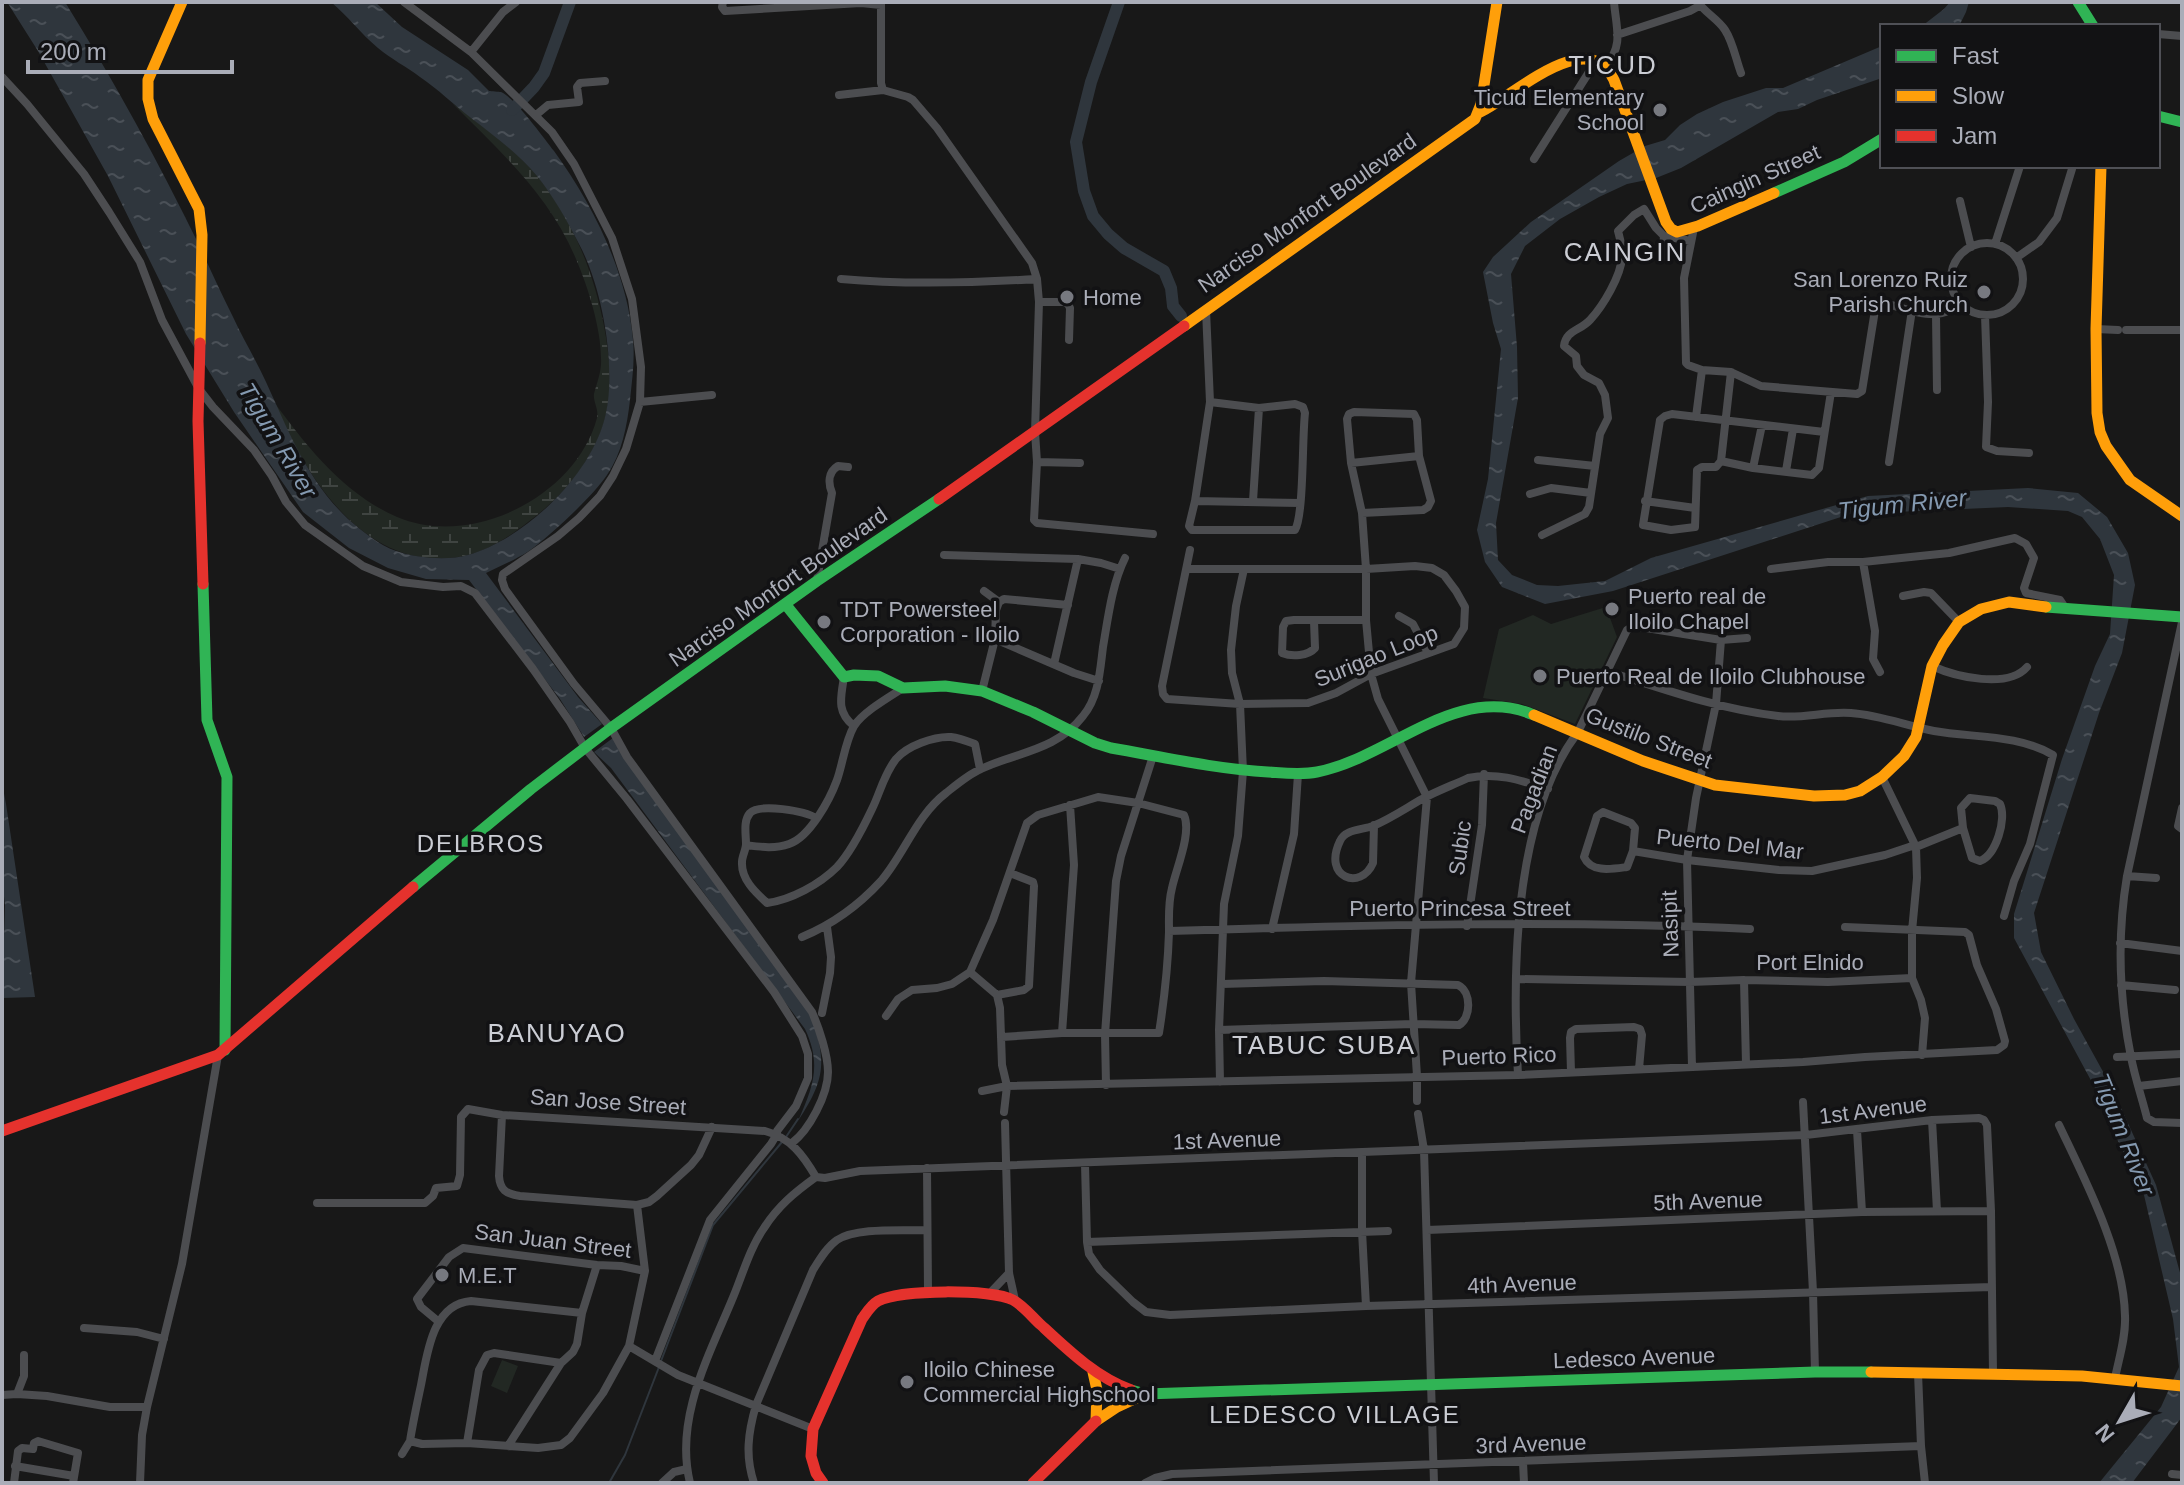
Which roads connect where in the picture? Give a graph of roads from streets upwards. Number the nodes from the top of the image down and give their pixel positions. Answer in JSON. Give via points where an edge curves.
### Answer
{"nodes":[{"id":1,"x":182,"y":2,"type":"edge"},
{"id":2,"x":404,"y":2,"type":"edge"},
{"id":3,"x":516,"y":2,"type":"edge"},
{"id":4,"x":723,"y":2,"type":"edge"},
{"id":5,"x":1497,"y":2,"type":"edge"},
{"id":6,"x":1614,"y":2,"type":"edge"},
{"id":7,"x":2078,"y":2,"type":"edge"},
{"id":8,"x":861,"y":3,"type":"edge"},
{"id":9,"x":881,"y":3,"type":"edge"},
{"id":10,"x":1699,"y":4,"type":"edge"},
{"id":11,"x":2092,"y":24,"type":"edge"},
{"id":12,"x":2160,"y":34,"type":"edge"},
{"id":13,"x":1617,"y":35,"type":"junction"},
{"id":14,"x":2182,"y":36,"type":"edge"},
{"id":15,"x":471,"y":52,"type":"junction"},
{"id":16,"x":1601,"y":63,"type":"junction"},
{"id":17,"x":1741,"y":73,"type":"dead end"},
{"id":18,"x":2,"y":77,"type":"edge"},
{"id":19,"x":605,"y":81,"type":"dead end"},
{"id":20,"x":883,"y":90,"type":"junction"},
{"id":21,"x":839,"y":95,"type":"dead end"},
{"id":22,"x":533,"y":112,"type":"junction"},
{"id":23,"x":1478,"y":113,"type":"junction"},
{"id":24,"x":2160,"y":116,"type":"edge"},
{"id":25,"x":2182,"y":122,"type":"edge"},
{"id":26,"x":1880,"y":140,"type":"edge"},
{"id":27,"x":1534,"y":159,"type":"dead end"},
{"id":28,"x":2019,"y":168,"type":"edge"},
{"id":29,"x":2101,"y":168,"type":"edge"},
{"id":30,"x":2072,"y":169,"type":"dead end"},
{"id":31,"x":1960,"y":201,"type":"dead end"},
{"id":32,"x":1694,"y":228,"type":"junction"},
{"id":33,"x":1664,"y":236,"type":"junction"},
{"id":34,"x":1691,"y":241,"type":"junction"},
{"id":35,"x":1995,"y":244,"type":"junction"},
{"id":36,"x":1971,"y":247,"type":"junction"},
{"id":37,"x":1662,"y":258,"type":"dead end"},
{"id":38,"x":2016,"y":258,"type":"junction"},
{"id":39,"x":841,"y":279,"type":"dead end"},
{"id":40,"x":1037,"y":279,"type":"junction"},
{"id":41,"x":1958,"y":300,"type":"junction"},
{"id":42,"x":1039,"y":302,"type":"junction"},
{"id":43,"x":1206,"y":310,"type":"junction"},
{"id":44,"x":1912,"y":310,"type":"junction"},
{"id":45,"x":1936,"y":315,"type":"junction"},
{"id":46,"x":1985,"y":315,"type":"junction"},
{"id":47,"x":2096,"y":329,"type":"junction"},
{"id":48,"x":2182,"y":330,"type":"edge"},
{"id":49,"x":1069,"y":340,"type":"dead end"},
{"id":50,"x":1702,"y":370,"type":"junction"},
{"id":51,"x":1731,"y":372,"type":"junction"},
{"id":52,"x":199,"y":389,"type":"junction"},
{"id":53,"x":1937,"y":390,"type":"dead end"},
{"id":54,"x":1831,"y":392,"type":"junction"},
{"id":55,"x":712,"y":395,"type":"dead end"},
{"id":56,"x":640,"y":402,"type":"junction"},
{"id":57,"x":1210,"y":402,"type":"junction"},
{"id":58,"x":1259,"y":408,"type":"junction"},
{"id":59,"x":1696,"y":417,"type":"junction"},
{"id":60,"x":1725,"y":421,"type":"junction"},
{"id":61,"x":1762,"y":425,"type":"junction"},
{"id":62,"x":1793,"y":429,"type":"junction"},
{"id":63,"x":1035,"y":432,"type":"junction"},
{"id":64,"x":1824,"y":432,"type":"junction"},
{"id":65,"x":2029,"y":453,"type":"dead end"},
{"id":66,"x":1419,"y":456,"type":"junction"},
{"id":67,"x":1538,"y":460,"type":"dead end"},
{"id":68,"x":1721,"y":461,"type":"junction"},
{"id":69,"x":1037,"y":462,"type":"junction"},
{"id":70,"x":1889,"y":462,"type":"dead end"},
{"id":71,"x":1080,"y":463,"type":"dead end"},
{"id":72,"x":1351,"y":463,"type":"junction"},
{"id":73,"x":1595,"y":466,"type":"junction"},
{"id":74,"x":848,"y":467,"type":"dead end"},
{"id":75,"x":1753,"y":468,"type":"junction"},
{"id":76,"x":1786,"y":471,"type":"junction"},
{"id":77,"x":1591,"y":493,"type":"junction"},
{"id":78,"x":1530,"y":494,"type":"dead end"},
{"id":79,"x":1195,"y":501,"type":"junction"},
{"id":80,"x":1253,"y":501,"type":"junction"},
{"id":81,"x":1645,"y":501,"type":"junction"},
{"id":82,"x":1300,"y":503,"type":"junction"},
{"id":83,"x":1695,"y":508,"type":"junction"},
{"id":84,"x":1362,"y":513,"type":"junction"},
{"id":85,"x":2182,"y":516,"type":"edge"},
{"id":86,"x":1643,"y":525,"type":"junction"},
{"id":87,"x":1153,"y":534,"type":"dead end"},
{"id":88,"x":1542,"y":535,"type":"dead end"},
{"id":89,"x":1637,"y":537,"type":"dead end"},
{"id":90,"x":1190,"y":550,"type":"dead end"},
{"id":91,"x":944,"y":555,"type":"dead end"},
{"id":92,"x":1125,"y":558,"type":"dead end"},
{"id":93,"x":1078,"y":559,"type":"junction"},
{"id":94,"x":1863,"y":562,"type":"junction"},
{"id":95,"x":1120,"y":569,"type":"junction"},
{"id":96,"x":1188,"y":569,"type":"junction"},
{"id":97,"x":1244,"y":569,"type":"junction"},
{"id":98,"x":1366,"y":569,"type":"junction"},
{"id":99,"x":1771,"y":569,"type":"dead end"},
{"id":100,"x":817,"y":581,"type":"junction"},
{"id":101,"x":984,"y":591,"type":"dead end"},
{"id":102,"x":1903,"y":596,"type":"dead end"},
{"id":103,"x":999,"y":602,"type":"junction"},
{"id":104,"x":786,"y":605,"type":"junction"},
{"id":105,"x":1068,"y":605,"type":"junction"},
{"id":106,"x":2066,"y":609,"type":"junction"},
{"id":107,"x":1399,"y":616,"type":"dead end"},
{"id":108,"x":1366,"y":620,"type":"junction"},
{"id":109,"x":2182,"y":620,"type":"edge"},
{"id":110,"x":1314,"y":621,"type":"junction"},
{"id":111,"x":1959,"y":622,"type":"junction"},
{"id":112,"x":1747,"y":638,"type":"dead end"},
{"id":113,"x":980,"y":639,"type":"dead end"},
{"id":114,"x":995,"y":639,"type":"junction"},
{"id":115,"x":1721,"y":640,"type":"junction"},
{"id":116,"x":1428,"y":653,"type":"junction"},
{"id":117,"x":1054,"y":664,"type":"junction"},
{"id":118,"x":1932,"y":666,"type":"junction"},
{"id":119,"x":2027,"y":667,"type":"dead end"},
{"id":120,"x":1607,"y":671,"type":"junction"},
{"id":121,"x":1880,"y":672,"type":"dead end"},
{"id":122,"x":1371,"y":674,"type":"junction"},
{"id":123,"x":844,"y":677,"type":"junction"},
{"id":124,"x":1099,"y":681,"type":"junction"},
{"id":125,"x":903,"y":688,"type":"junction"},
{"id":126,"x":982,"y":691,"type":"junction"},
{"id":127,"x":1240,"y":704,"type":"junction"},
{"id":128,"x":1716,"y":704,"type":"junction"},
{"id":129,"x":854,"y":726,"type":"junction"},
{"id":130,"x":611,"y":728,"type":"junction"},
{"id":131,"x":1919,"y":728,"type":"junction"},
{"id":132,"x":1069,"y":730,"type":"junction"},
{"id":133,"x":1578,"y":732,"type":"junction"},
{"id":134,"x":1399,"y":738,"type":"junction"},
{"id":135,"x":585,"y":748,"type":"junction"},
{"id":136,"x":1153,"y":756,"type":"junction"},
{"id":137,"x":980,"y":769,"type":"junction"},
{"id":138,"x":1243,"y":771,"type":"junction"},
{"id":139,"x":1298,"y":774,"type":"junction"},
{"id":140,"x":1484,"y":774,"type":"junction"},
{"id":141,"x":1882,"y":777,"type":"junction"},
{"id":142,"x":1700,"y":781,"type":"junction"},
{"id":143,"x":1548,"y":789,"type":"junction"},
{"id":144,"x":1427,"y":797,"type":"junction"},
{"id":145,"x":1138,"y":803,"type":"junction"},
{"id":146,"x":1070,"y":805,"type":"junction"},
{"id":147,"x":2182,"y":808,"type":"edge"},
{"id":148,"x":816,"y":818,"type":"junction"},
{"id":149,"x":1374,"y":825,"type":"junction"},
{"id":150,"x":1963,"y":828,"type":"junction"},
{"id":151,"x":2182,"y":829,"type":"edge"},
{"id":152,"x":746,"y":845,"type":"junction"},
{"id":153,"x":1916,"y":846,"type":"junction"},
{"id":154,"x":1633,"y":851,"type":"junction"},
{"id":155,"x":1687,"y":860,"type":"junction"},
{"id":156,"x":1010,"y":873,"type":"junction"},
{"id":157,"x":2127,"y":876,"type":"junction"},
{"id":158,"x":2156,"y":878,"type":"dead end"},
{"id":159,"x":2004,"y":916,"type":"dead end"},
{"id":160,"x":1416,"y":924,"type":"junction"},
{"id":161,"x":1519,"y":925,"type":"junction"},
{"id":162,"x":1467,"y":926,"type":"junction"},
{"id":163,"x":1688,"y":926,"type":"junction"},
{"id":164,"x":827,"y":927,"type":"junction"},
{"id":165,"x":1845,"y":927,"type":"dead end"},
{"id":166,"x":1272,"y":929,"type":"junction"},
{"id":167,"x":1750,"y":929,"type":"dead end"},
{"id":168,"x":1224,"y":930,"type":"junction"},
{"id":169,"x":1169,"y":931,"type":"junction"},
{"id":170,"x":1912,"y":931,"type":"junction"},
{"id":171,"x":802,"y":937,"type":"dead end"},
{"id":172,"x":2120,"y":943,"type":"junction"},
{"id":173,"x":2182,"y":951,"type":"edge"},
{"id":174,"x":970,"y":972,"type":"junction"},
{"id":175,"x":1912,"y":978,"type":"junction"},
{"id":176,"x":1517,"y":979,"type":"junction"},
{"id":177,"x":1744,"y":980,"type":"junction"},
{"id":178,"x":1690,"y":982,"type":"junction"},
{"id":179,"x":1411,"y":983,"type":"junction"},
{"id":180,"x":1222,"y":984,"type":"junction"},
{"id":181,"x":2121,"y":985,"type":"junction"},
{"id":182,"x":2175,"y":990,"type":"dead end"},
{"id":183,"x":997,"y":995,"type":"junction"},
{"id":184,"x":822,"y":1013,"type":"dead end"},
{"id":185,"x":886,"y":1016,"type":"dead end"},
{"id":186,"x":1413,"y":1024,"type":"junction"},
{"id":187,"x":1219,"y":1030,"type":"junction"},
{"id":188,"x":1062,"y":1033,"type":"junction"},
{"id":189,"x":1105,"y":1034,"type":"junction"},
{"id":190,"x":1002,"y":1037,"type":"junction"},
{"id":191,"x":222,"y":1052,"type":"junction"},
{"id":192,"x":2182,"y":1054,"type":"edge"},
{"id":193,"x":1922,"y":1055,"type":"junction"},
{"id":194,"x":2117,"y":1057,"type":"dead end"},
{"id":195,"x":2131,"y":1057,"type":"junction"},
{"id":196,"x":1746,"y":1064,"type":"junction"},
{"id":197,"x":1692,"y":1067,"type":"junction"},
{"id":198,"x":1639,"y":1069,"type":"junction"},
{"id":199,"x":1571,"y":1072,"type":"junction"},
{"id":200,"x":1518,"y":1075,"type":"junction"},
{"id":201,"x":1417,"y":1076,"type":"junction"},
{"id":202,"x":2182,"y":1081,"type":"edge"},
{"id":203,"x":1220,"y":1082,"type":"junction"},
{"id":204,"x":1106,"y":1085,"type":"junction"},
{"id":205,"x":1007,"y":1086,"type":"junction"},
{"id":206,"x":2139,"y":1086,"type":"junction"},
{"id":207,"x":982,"y":1091,"type":"dead end"},
{"id":208,"x":1417,"y":1101,"type":"dead end"},
{"id":209,"x":1803,"y":1102,"type":"dead end"},
{"id":210,"x":1004,"y":1112,"type":"dead end"},
{"id":211,"x":1418,"y":1114,"type":"dead end"},
{"id":212,"x":502,"y":1115,"type":"junction"},
{"id":213,"x":1932,"y":1120,"type":"junction"},
{"id":214,"x":1005,"y":1123,"type":"dead end"},
{"id":215,"x":2182,"y":1123,"type":"edge"},
{"id":216,"x":2059,"y":1125,"type":"dead end"},
{"id":217,"x":712,"y":1127,"type":"junction"},
{"id":218,"x":1857,"y":1130,"type":"junction"},
{"id":219,"x":2,"y":1131,"type":"edge"},
{"id":220,"x":1806,"y":1135,"type":"junction"},
{"id":221,"x":783,"y":1138,"type":"junction"},
{"id":222,"x":1424,"y":1150,"type":"junction"},
{"id":223,"x":1362,"y":1153,"type":"junction"},
{"id":224,"x":1085,"y":1164,"type":"junction"},
{"id":225,"x":1006,"y":1166,"type":"junction"},
{"id":226,"x":927,"y":1168,"type":"junction"},
{"id":227,"x":816,"y":1177,"type":"junction"},
{"id":228,"x":317,"y":1203,"type":"dead end"},
{"id":229,"x":637,"y":1205,"type":"junction"},
{"id":230,"x":1937,"y":1211,"type":"junction"},
{"id":231,"x":1991,"y":1211,"type":"junction"},
{"id":232,"x":1862,"y":1212,"type":"junction"},
{"id":233,"x":1809,"y":1215,"type":"junction"},
{"id":234,"x":926,"y":1230,"type":"junction"},
{"id":235,"x":1427,"y":1230,"type":"junction"},
{"id":236,"x":1362,"y":1231,"type":"junction"},
{"id":237,"x":1388,"y":1231,"type":"dead end"},
{"id":238,"x":1087,"y":1242,"type":"junction"},
{"id":239,"x":597,"y":1265,"type":"junction"},
{"id":240,"x":645,"y":1271,"type":"junction"},
{"id":241,"x":1009,"y":1273,"type":"junction"},
{"id":242,"x":1992,"y":1287,"type":"junction"},
{"id":243,"x":928,"y":1291,"type":"junction"},
{"id":244,"x":991,"y":1292,"type":"junction"},
{"id":245,"x":1813,"y":1292,"type":"junction"},
{"id":246,"x":1015,"y":1300,"type":"junction"},
{"id":247,"x":1428,"y":1305,"type":"junction"},
{"id":248,"x":1366,"y":1306,"type":"junction"},
{"id":249,"x":582,"y":1313,"type":"junction"},
{"id":250,"x":439,"y":1322,"type":"junction"},
{"id":251,"x":84,"y":1328,"type":"dead end"},
{"id":252,"x":164,"y":1339,"type":"junction"},
{"id":253,"x":629,"y":1346,"type":"junction"},
{"id":254,"x":24,"y":1355,"type":"dead end"},
{"id":255,"x":655,"y":1361,"type":"junction"},
{"id":256,"x":561,"y":1363,"type":"junction"},
{"id":257,"x":1093,"y":1372,"type":"junction"},
{"id":258,"x":1815,"y":1372,"type":"junction"},
{"id":259,"x":1918,"y":1373,"type":"junction"},
{"id":260,"x":1993,"y":1373,"type":"junction"},
{"id":261,"x":2120,"y":1378,"type":"junction"},
{"id":262,"x":699,"y":1383,"type":"junction"},
{"id":263,"x":1431,"y":1384,"type":"junction"},
{"id":264,"x":2182,"y":1386,"type":"edge"},
{"id":265,"x":17,"y":1394,"type":"junction"},
{"id":266,"x":1145,"y":1394,"type":"junction"},
{"id":267,"x":2,"y":1395,"type":"edge"},
{"id":268,"x":756,"y":1405,"type":"junction"},
{"id":269,"x":147,"y":1407,"type":"junction"},
{"id":270,"x":1096,"y":1421,"type":"junction"},
{"id":271,"x":813,"y":1429,"type":"junction"},
{"id":272,"x":410,"y":1441,"type":"junction"},
{"id":273,"x":467,"y":1443,"type":"junction"},
{"id":274,"x":508,"y":1446,"type":"junction"},
{"id":275,"x":1921,"y":1446,"type":"junction"},
{"id":276,"x":402,"y":1454,"type":"dead end"},
{"id":277,"x":1523,"y":1462,"type":"junction"},
{"id":278,"x":1434,"y":1465,"type":"junction"},
{"id":279,"x":15,"y":1466,"type":"junction"},
{"id":280,"x":687,"y":1469,"type":"junction"},
{"id":281,"x":74,"y":1480,"type":"edge"},
{"id":282,"x":14,"y":1483,"type":"edge"},
{"id":283,"x":140,"y":1483,"type":"edge"},
{"id":284,"x":662,"y":1483,"type":"edge"},
{"id":285,"x":690,"y":1483,"type":"edge"},
{"id":286,"x":754,"y":1483,"type":"edge"},
{"id":287,"x":823,"y":1483,"type":"edge"},
{"id":288,"x":1033,"y":1483,"type":"edge"},
{"id":289,"x":1145,"y":1483,"type":"edge"},
{"id":290,"x":1434,"y":1483,"type":"edge"},
{"id":291,"x":1524,"y":1483,"type":"edge"},
{"id":292,"x":1925,"y":1483,"type":"edge"}],
"edges":[{"from":1,"to":52,"type":"street","via":[[148,80],[148,99],[199,209]]},
{"from":2,"to":15,"type":"street"},
{"from":3,"to":15,"type":"street"},
{"from":4,"to":8,"type":"street","via":[[725,11]]},
{"from":5,"to":23,"type":"street"},
{"from":6,"to":13,"type":"street"},
{"from":7,"to":11,"type":"street"},
{"from":8,"to":9,"type":"street"},
{"from":9,"to":20,"type":"street"},
{"from":10,"to":13,"type":"street"},
{"from":10,"to":17,"type":"street","via":[[1725,30]]},
{"from":12,"to":14,"type":"street"},
{"from":13,"to":16,"type":"street","via":[[1614,57]]},
{"from":15,"to":22,"type":"street"},
{"from":16,"to":23,"type":"street","via":[[1567,62]]},
{"from":16,"to":27,"type":"street"},
{"from":16,"to":32,"type":"street","name":"Caingin Street","via":[[1671,229]]},
{"from":18,"to":52,"type":"street","via":[[84,174],[132,246],[162,320]]},
{"from":19,"to":22,"type":"street","via":[[580,83],[579,102]]},
{"from":20,"to":21,"type":"street"},
{"from":20,"to":40,"type":"street","via":[[908,97],[937,128],[1032,263]]},
{"from":22,"to":56,"type":"street","via":[[574,164],[619,256],[637,331]]},
{"from":23,"to":43,"type":"street","name":"Narciso Monfort Boulevard"},
{"from":24,"to":25,"type":"street"},
{"from":26,"to":32,"type":"street","name":"Caingin Street","via":[[1844,162]]},
{"from":28,"to":35,"type":"street"},
{"from":29,"to":47,"type":"street"},
{"from":30,"to":38,"type":"street","via":[[2057,218],[2039,242]]},
{"from":31,"to":36,"type":"street"},
{"from":32,"to":34,"type":"street"},
{"from":33,"to":34,"type":"street"},
{"from":33,"to":37,"type":"street"},
{"from":33,"to":73,"type":"street","via":[[1644,209],[1618,231],[1622,257],[1611,292],[1588,322],[1565,340],[1577,366],[1599,383],[1605,395],[1608,418]]},
{"from":34,"to":50,"type":"street","via":[[1684,278],[1686,363]]},
{"from":35,"to":36,"type":"street"},
{"from":35,"to":38,"type":"street"},
{"from":36,"to":41,"type":"street","via":[[1959,256],[1951,274]]},
{"from":38,"to":46,"type":"street","via":[[2022,271],[2020,293],[2006,310]]},
{"from":39,"to":40,"type":"street"},
{"from":40,"to":42,"type":"street"},
{"from":41,"to":45,"type":"street","via":[[1952,309]]},
{"from":41,"to":46,"type":"street"},
{"from":42,"to":49,"type":"street","via":[[1068,304]]},
{"from":42,"to":63,"type":"street"},
{"from":43,"to":57,"type":"street"},
{"from":43,"to":63,"type":"street","name":"Narciso Monfort Boulevard"},
{"from":44,"to":45,"type":"street"},
{"from":44,"to":54,"type":"street","via":[[1876,304],[1862,391]]},
{"from":44,"to":70,"type":"street"},
{"from":45,"to":53,"type":"street"},
{"from":46,"to":65,"type":"street","via":[[1986,447]]},
{"from":47,"to":48,"type":"street"},
{"from":47,"to":85,"type":"street","via":[[2097,413],[2106,446],[2130,480]]},
{"from":50,"to":51,"type":"street"},
{"from":50,"to":59,"type":"street"},
{"from":51,"to":54,"type":"street","via":[[1761,386]]},
{"from":51,"to":60,"type":"street"},
{"from":52,"to":135,"type":"street","via":[[254,450],[286,502],[316,534],[363,566],[401,582],[461,586],[475,593]]},
{"from":52,"to":191,"type":"street","via":[[207,720],[227,777]]},
{"from":54,"to":64,"type":"street"},
{"from":55,"to":56,"type":"street"},
{"from":56,"to":130,"type":"street","via":[[626,449],[600,496],[558,536],[507,569],[502,580]]},
{"from":57,"to":58,"type":"street"},
{"from":57,"to":79,"type":"street"},
{"from":58,"to":80,"type":"street"},
{"from":58,"to":82,"type":"street","via":[[1303,407]]},
{"from":59,"to":60,"type":"street"},
{"from":59,"to":81,"type":"street","via":[[1672,414],[1660,420]]},
{"from":60,"to":61,"type":"street"},
{"from":60,"to":68,"type":"street"},
{"from":61,"to":62,"type":"street"},
{"from":61,"to":75,"type":"street"},
{"from":62,"to":64,"type":"street"},
{"from":62,"to":76,"type":"street"},
{"from":63,"to":69,"type":"street"},
{"from":63,"to":100,"type":"street","name":"Narciso Monfort Boulevard"},
{"from":64,"to":76,"type":"street","via":[[1817,473]]},
{"from":66,"to":72,"type":"street"},
{"from":66,"to":72,"type":"street","via":[[1414,414],[1354,412],[1347,419]]},
{"from":66,"to":84,"type":"street","via":[[1428,507]]},
{"from":67,"to":73,"type":"street"},
{"from":68,"to":75,"type":"street"},
{"from":68,"to":83,"type":"street","via":[[1697,470]]},
{"from":69,"to":71,"type":"street"},
{"from":69,"to":87,"type":"street","via":[[1037,523]]},
{"from":72,"to":84,"type":"street"},
{"from":73,"to":77,"type":"street"},
{"from":74,"to":100,"type":"street","via":[[838,466],[829,481],[832,493]]},
{"from":75,"to":76,"type":"street"},
{"from":77,"to":78,"type":"street","via":[[1551,488]]},
{"from":77,"to":88,"type":"street","via":[[1585,514]]},
{"from":79,"to":80,"type":"street"},
{"from":79,"to":82,"type":"street","via":[[1192,530],[1295,530]]},
{"from":80,"to":82,"type":"street"},
{"from":81,"to":83,"type":"street"},
{"from":81,"to":86,"type":"street"},
{"from":83,"to":86,"type":"street","via":[[1694,528]]},
{"from":84,"to":98,"type":"street"},
{"from":86,"to":89,"type":"street"},
{"from":90,"to":96,"type":"street"},
{"from":91,"to":93,"type":"street"},
{"from":92,"to":95,"type":"street"},
{"from":93,"to":95,"type":"street"},
{"from":93,"to":105,"type":"street"},
{"from":94,"to":99,"type":"street"},
{"from":94,"to":106,"type":"street","via":[[1949,553],[2015,538],[2034,558],[2026,593],[2060,600]]},
{"from":94,"to":121,"type":"street","via":[[1875,631],[1873,659]]},
{"from":95,"to":124,"type":"street"},
{"from":96,"to":97,"type":"street"},
{"from":96,"to":127,"type":"street","name":"Surigao Loop","via":[[1163,694],[1175,701]]},
{"from":97,"to":98,"type":"street"},
{"from":97,"to":127,"type":"street","via":[[1231,650]]},
{"from":98,"to":108,"type":"street"},
{"from":98,"to":116,"type":"street","name":"Surigao Loop","via":[[1432,568],[1456,591],[1465,607],[1464,628],[1454,644]]},
{"from":100,"to":104,"type":"street","name":"Narciso Monfort Boulevard"},
{"from":101,"to":103,"type":"street"},
{"from":102,"to":111,"type":"street","via":[[1931,593]]},
{"from":103,"to":105,"type":"street"},
{"from":103,"to":114,"type":"street"},
{"from":104,"to":123,"type":"street"},
{"from":104,"to":130,"type":"street","name":"Narciso Monfort Boulevard"},
{"from":105,"to":117,"type":"street"},
{"from":106,"to":109,"type":"street"},
{"from":106,"to":111,"type":"street","via":[[2009,602]]},
{"from":107,"to":116,"type":"street","via":[[1413,624]]},
{"from":108,"to":110,"type":"street"},
{"from":108,"to":122,"type":"street"},
{"from":109,"to":157,"type":"street"},
{"from":110,"to":110,"type":"street","via":[[1286,621],[1282,653],[1313,650]]},
{"from":111,"to":118,"type":"street","name":"Gustilo Street"},
{"from":112,"to":115,"type":"street"},
{"from":113,"to":114,"type":"street"},
{"from":114,"to":117,"type":"street"},
{"from":114,"to":126,"type":"street"},
{"from":115,"to":120,"type":"street","name":"Pagadian","via":[[1634,626]]},
{"from":115,"to":128,"type":"street"},
{"from":116,"to":122,"type":"street","name":"Surigao Loop"},
{"from":117,"to":124,"type":"street"},
{"from":118,"to":119,"type":"street","via":[[1980,679],[2011,678]]},
{"from":118,"to":131,"type":"street","name":"Gustilo Street"},
{"from":120,"to":128,"type":"street"},
{"from":120,"to":133,"type":"street","name":"Pagadian"},
{"from":122,"to":127,"type":"street","name":"Surigao Loop","via":[[1308,703]]},
{"from":122,"to":134,"type":"street"},
{"from":123,"to":125,"type":"street","via":[[878,676]]},
{"from":123,"to":129,"type":"street","via":[[842,714]]},
{"from":124,"to":132,"type":"street","via":[[1084,716]]},
{"from":125,"to":126,"type":"street","name":"Gustilo Street"},
{"from":125,"to":129,"type":"street"},
{"from":126,"to":132,"type":"street","name":"Gustilo Street"},
{"from":127,"to":138,"type":"street"},
{"from":128,"to":131,"type":"street","via":[[1791,717],[1852,713]]},
{"from":128,"to":142,"type":"street"},
{"from":129,"to":148,"type":"street","via":[[837,781]]},
{"from":130,"to":135,"type":"street","name":"Narciso Monfort Boulevard"},
{"from":130,"to":221,"type":"street","via":[[812,1012],[828,1071],[826,1083],[804,1134]]},
{"from":131,"to":141,"type":"street","name":"Gustilo Street","via":[[1904,756]]},
{"from":131,"to":159,"type":"street","via":[[2026,743],[2053,755]]},
{"from":132,"to":136,"type":"street","name":"Gustilo Street","via":[[1111,748]]},
{"from":132,"to":137,"type":"street","via":[[1036,750]]},
{"from":133,"to":134,"type":"street","name":"Gustilo Street","via":[[1523,710],[1482,706],[1460,710]]},
{"from":133,"to":142,"type":"street","name":"Gustilo Street"},
{"from":133,"to":143,"type":"street","name":"Pagadian"},
{"from":134,"to":139,"type":"street","name":"Gustilo Street","via":[[1341,765]]},
{"from":134,"to":144,"type":"street"},
{"from":135,"to":191,"type":"street","name":"Narciso Monfort Boulevard","via":[[467,841]]},
{"from":135,"to":221,"type":"street","via":[[802,1036],[808,1078],[777,1131]]},
{"from":136,"to":138,"type":"street","name":"Gustilo Street"},
{"from":136,"to":145,"type":"street"},
{"from":137,"to":152,"type":"street","via":[[975,744],[951,737],[911,748],[887,774],[837,867],[797,894],[772,903],[744,876]]},
{"from":137,"to":164,"type":"street","via":[[928,808],[881,880]]},
{"from":138,"to":139,"type":"street","name":"Gustilo Street"},
{"from":138,"to":168,"type":"street"},
{"from":139,"to":166,"type":"street","via":[[1294,834]]},
{"from":140,"to":143,"type":"street"},
{"from":140,"to":144,"type":"street"},
{"from":140,"to":162,"type":"street","name":"Subic"},
{"from":141,"to":142,"type":"street","name":"Gustilo Street","via":[[1860,791],[1823,796]]},
{"from":141,"to":153,"type":"street"},
{"from":142,"to":155,"type":"street","name":"Nasipit"},
{"from":143,"to":161,"type":"street","name":"Pagadian","via":[[1528,859]]},
{"from":144,"to":149,"type":"street"},
{"from":144,"to":160,"type":"street"},
{"from":145,"to":146,"type":"street","via":[[1098,797]]},
{"from":145,"to":169,"type":"street","via":[[1187,820],[1171,891]]},
{"from":145,"to":189,"type":"street","via":[[1116,881]]},
{"from":146,"to":156,"type":"street","via":[[1027,823]]},
{"from":146,"to":188,"type":"street","via":[[1074,865]]},
{"from":147,"to":151,"type":"street"},
{"from":148,"to":152,"type":"street","via":[[792,844]]},
{"from":148,"to":152,"type":"street","via":[[783,810],[752,812]]},
{"from":149,"to":149,"type":"street","via":[[1340,839],[1334,860],[1339,873],[1354,878],[1370,869]]},
{"from":150,"to":150,"type":"street","via":[[1961,808],[1970,798],[2000,804],[2004,815],[1987,858],[1972,858]]},
{"from":150,"to":153,"type":"street","name":"Puerto Del Mar"},
{"from":153,"to":155,"type":"street","name":"Puerto Del Mar","via":[[1812,871]]},
{"from":153,"to":170,"type":"street"},
{"from":154,"to":154,"type":"street","via":[[1631,823],[1603,812],[1597,816],[1584,857],[1587,865],[1627,867]]},
{"from":154,"to":155,"type":"street","name":"Puerto Del Mar"},
{"from":155,"to":163,"type":"street","name":"Nasipit"},
{"from":156,"to":174,"type":"street"},
{"from":156,"to":183,"type":"street","via":[[1034,886],[1029,986]]},
{"from":157,"to":158,"type":"street"},
{"from":157,"to":172,"type":"street"},
{"from":160,"to":162,"type":"street","name":"Puerto Princesa Street"},
{"from":160,"to":166,"type":"street","name":"Puerto Princesa Street"},
{"from":160,"to":179,"type":"street"},
{"from":161,"to":162,"type":"street","name":"Puerto Princesa Street"},
{"from":161,"to":163,"type":"street","name":"Puerto Princesa Street"},
{"from":161,"to":176,"type":"street","name":"Pagadian"},
{"from":163,"to":167,"type":"street","name":"Puerto Princesa Street"},
{"from":163,"to":178,"type":"street","name":"Nasipit"},
{"from":164,"to":171,"type":"street"},
{"from":164,"to":184,"type":"street","via":[[831,965]]},
{"from":165,"to":170,"type":"street"},
{"from":166,"to":168,"type":"street","name":"Puerto Princesa Street"},
{"from":168,"to":169,"type":"street","name":"Puerto Princesa Street"},
{"from":168,"to":180,"type":"street"},
{"from":169,"to":189,"type":"street","via":[[1159,1033]]},
{"from":170,"to":175,"type":"street"},
{"from":170,"to":193,"type":"street","name":"Puerto Rico","via":[[1958,930],[1969,935],[2005,1041],[1997,1050]]},
{"from":172,"to":173,"type":"street"},
{"from":172,"to":181,"type":"street"},
{"from":174,"to":183,"type":"street"},
{"from":174,"to":185,"type":"street","via":[[952,984],[912,990]]},
{"from":175,"to":177,"type":"street","name":"Port Elnido"},
{"from":175,"to":193,"type":"street","via":[[1925,1018]]},
{"from":176,"to":178,"type":"street"},
{"from":176,"to":200,"type":"street","name":"Pagadian"},
{"from":177,"to":178,"type":"street"},
{"from":177,"to":196,"type":"street","name":"Port Elnido"},
{"from":178,"to":197,"type":"street","name":"Nasipit"},
{"from":179,"to":180,"type":"street"},
{"from":179,"to":186,"type":"street"},
{"from":179,"to":186,"type":"street","via":[[1458,985],[1467,995],[1464,1023]]},
{"from":180,"to":187,"type":"street"},
{"from":181,"to":182,"type":"street"},
{"from":181,"to":195,"type":"street"},
{"from":183,"to":190,"type":"street"},
{"from":186,"to":187,"type":"street"},
{"from":186,"to":201,"type":"street"},
{"from":187,"to":203,"type":"street"},
{"from":188,"to":189,"type":"street"},
{"from":188,"to":190,"type":"street"},
{"from":189,"to":204,"type":"street"},
{"from":190,"to":205,"type":"street"},
{"from":191,"to":219,"type":"street","name":"Narciso Monfort Boulevard"},
{"from":191,"to":252,"type":"street"},
{"from":192,"to":195,"type":"street"},
{"from":193,"to":196,"type":"street","name":"Puerto Rico"},
{"from":194,"to":195,"type":"street"},
{"from":195,"to":206,"type":"street"},
{"from":196,"to":197,"type":"street","name":"Puerto Rico"},
{"from":197,"to":198,"type":"street","name":"Puerto Rico"},
{"from":198,"to":199,"type":"street","name":"Puerto Rico"},
{"from":198,"to":199,"type":"street","via":[[1640,1029],[1576,1029],[1570,1038]]},
{"from":199,"to":200,"type":"street","name":"Puerto Rico"},
{"from":200,"to":201,"type":"street","name":"Puerto Rico"},
{"from":201,"to":203,"type":"street","name":"Puerto Rico"},
{"from":201,"to":208,"type":"street"},
{"from":202,"to":206,"type":"street"},
{"from":203,"to":204,"type":"street","name":"Puerto Rico"},
{"from":204,"to":205,"type":"street","name":"Puerto Rico"},
{"from":205,"to":207,"type":"street","name":"Puerto Rico"},
{"from":205,"to":210,"type":"street"},
{"from":206,"to":215,"type":"street","via":[[2148,1120]]},
{"from":209,"to":220,"type":"street"},
{"from":211,"to":222,"type":"street"},
{"from":212,"to":217,"type":"street","name":"San Jose Street"},
{"from":212,"to":228,"type":"street","name":"San Jose Street","via":[[463,1112],[459,1183],[436,1188],[425,1203]]},
{"from":212,"to":229,"type":"street","via":[[499,1185],[504,1192]]},
{"from":213,"to":218,"type":"street","name":"1st Avenue"},
{"from":213,"to":230,"type":"street"},
{"from":213,"to":231,"type":"street","name":"1st Avenue","via":[[1984,1120]]},
{"from":214,"to":225,"type":"street"},
{"from":216,"to":261,"type":"street","via":[[2102,1220],[2122,1287]]},
{"from":217,"to":221,"type":"street","name":"San Jose Street","via":[[766,1126]]},
{"from":217,"to":229,"type":"street","via":[[691,1165],[649,1202]]},
{"from":218,"to":220,"type":"street","name":"1st Avenue"},
{"from":218,"to":232,"type":"street"},
{"from":220,"to":222,"type":"street","name":"1st Avenue"},
{"from":220,"to":233,"type":"street"},
{"from":221,"to":227,"type":"street"},
{"from":221,"to":255,"type":"street","via":[[710,1220]]},
{"from":222,"to":223,"type":"street","name":"1st Avenue"},
{"from":222,"to":235,"type":"street"},
{"from":223,"to":224,"type":"street","name":"1st Avenue"},
{"from":223,"to":236,"type":"street"},
{"from":224,"to":225,"type":"street","name":"1st Avenue"},
{"from":224,"to":238,"type":"street"},
{"from":225,"to":226,"type":"street","name":"1st Avenue"},
{"from":225,"to":241,"type":"street"},
{"from":226,"to":227,"type":"street","name":"1st Avenue"},
{"from":226,"to":234,"type":"street"},
{"from":227,"to":262,"type":"street","via":[[776,1210],[755,1243]]},
{"from":229,"to":240,"type":"street"},
{"from":230,"to":231,"type":"street","name":"5th Avenue"},
{"from":230,"to":232,"type":"street","name":"5th Avenue"},
{"from":231,"to":242,"type":"street"},
{"from":232,"to":233,"type":"street","name":"5th Avenue"},
{"from":233,"to":235,"type":"street","name":"5th Avenue"},
{"from":233,"to":245,"type":"street"},
{"from":234,"to":243,"type":"street"},
{"from":234,"to":268,"type":"street","via":[[851,1234],[825,1252]]},
{"from":235,"to":247,"type":"street"},
{"from":236,"to":237,"type":"street"},
{"from":236,"to":238,"type":"street"},
{"from":236,"to":248,"type":"street"},
{"from":238,"to":248,"type":"street","name":"4th Avenue","via":[[1100,1270],[1146,1312]]},
{"from":239,"to":240,"type":"street","name":"San Juan Street"},
{"from":239,"to":249,"type":"street"},
{"from":239,"to":250,"type":"street","name":"San Juan Street","via":[[463,1248],[449,1257],[417,1299]]},
{"from":240,"to":253,"type":"street"},
{"from":241,"to":244,"type":"street"},
{"from":241,"to":246,"type":"street"},
{"from":242,"to":245,"type":"street","name":"4th Avenue"},
{"from":242,"to":260,"type":"street"},
{"from":243,"to":244,"type":"street"},
{"from":243,"to":271,"type":"street","via":[[879,1299],[868,1309]]},
{"from":244,"to":246,"type":"street"},
{"from":245,"to":247,"type":"street","name":"4th Avenue"},
{"from":245,"to":258,"type":"street"},
{"from":246,"to":257,"type":"street"},
{"from":247,"to":248,"type":"street","name":"4th Avenue"},
{"from":247,"to":263,"type":"street"},
{"from":249,"to":250,"type":"street","via":[[471,1301],[454,1306]]},
{"from":249,"to":256,"type":"street","via":[[577,1344]]},
{"from":250,"to":272,"type":"street"},
{"from":251,"to":252,"type":"street"},
{"from":252,"to":269,"type":"street"},
{"from":253,"to":255,"type":"street"},
{"from":253,"to":274,"type":"street","via":[[570,1438],[550,1447]]},
{"from":254,"to":265,"type":"street"},
{"from":255,"to":262,"type":"street"},
{"from":256,"to":273,"type":"street","via":[[487,1355],[479,1370]]},
{"from":256,"to":274,"type":"street"},
{"from":257,"to":266,"type":"street"},
{"from":257,"to":270,"type":"street"},
{"from":258,"to":259,"type":"street","name":"Ledesco Avenue"},
{"from":258,"to":263,"type":"street","name":"Ledesco Avenue"},
{"from":259,"to":260,"type":"street","name":"Ledesco Avenue"},
{"from":259,"to":275,"type":"street"},
{"from":260,"to":261,"type":"street","name":"Ledesco Avenue"},
{"from":261,"to":264,"type":"street","name":"Ledesco Avenue"},
{"from":262,"to":268,"type":"street"},
{"from":262,"to":280,"type":"street","via":[[691,1403]]},
{"from":263,"to":266,"type":"street","name":"Ledesco Avenue"},
{"from":263,"to":278,"type":"street"},
{"from":265,"to":267,"type":"street"},
{"from":265,"to":269,"type":"street"},
{"from":266,"to":270,"type":"street"},
{"from":268,"to":271,"type":"street"},
{"from":268,"to":286,"type":"street","via":[[747,1453]]},
{"from":269,"to":283,"type":"street"},
{"from":270,"to":288,"type":"street"},
{"from":271,"to":287,"type":"street","via":[[811,1456]]},
{"from":272,"to":273,"type":"street"},
{"from":272,"to":276,"type":"street"},
{"from":273,"to":274,"type":"street"},
{"from":275,"to":277,"type":"street","name":"3rd Avenue"},
{"from":275,"to":292,"type":"street"},
{"from":277,"to":278,"type":"street","name":"3rd Avenue"},
{"from":277,"to":291,"type":"street"},
{"from":278,"to":289,"type":"street","name":"3rd Avenue","via":[[1172,1474]]},
{"from":278,"to":290,"type":"street"},
{"from":279,"to":281,"type":"street"},
{"from":279,"to":281,"type":"street","via":[[20,1449],[44,1442],[78,1453]]},
{"from":279,"to":282,"type":"street"},
{"from":280,"to":284,"type":"street"},
{"from":280,"to":285,"type":"street"}]}
